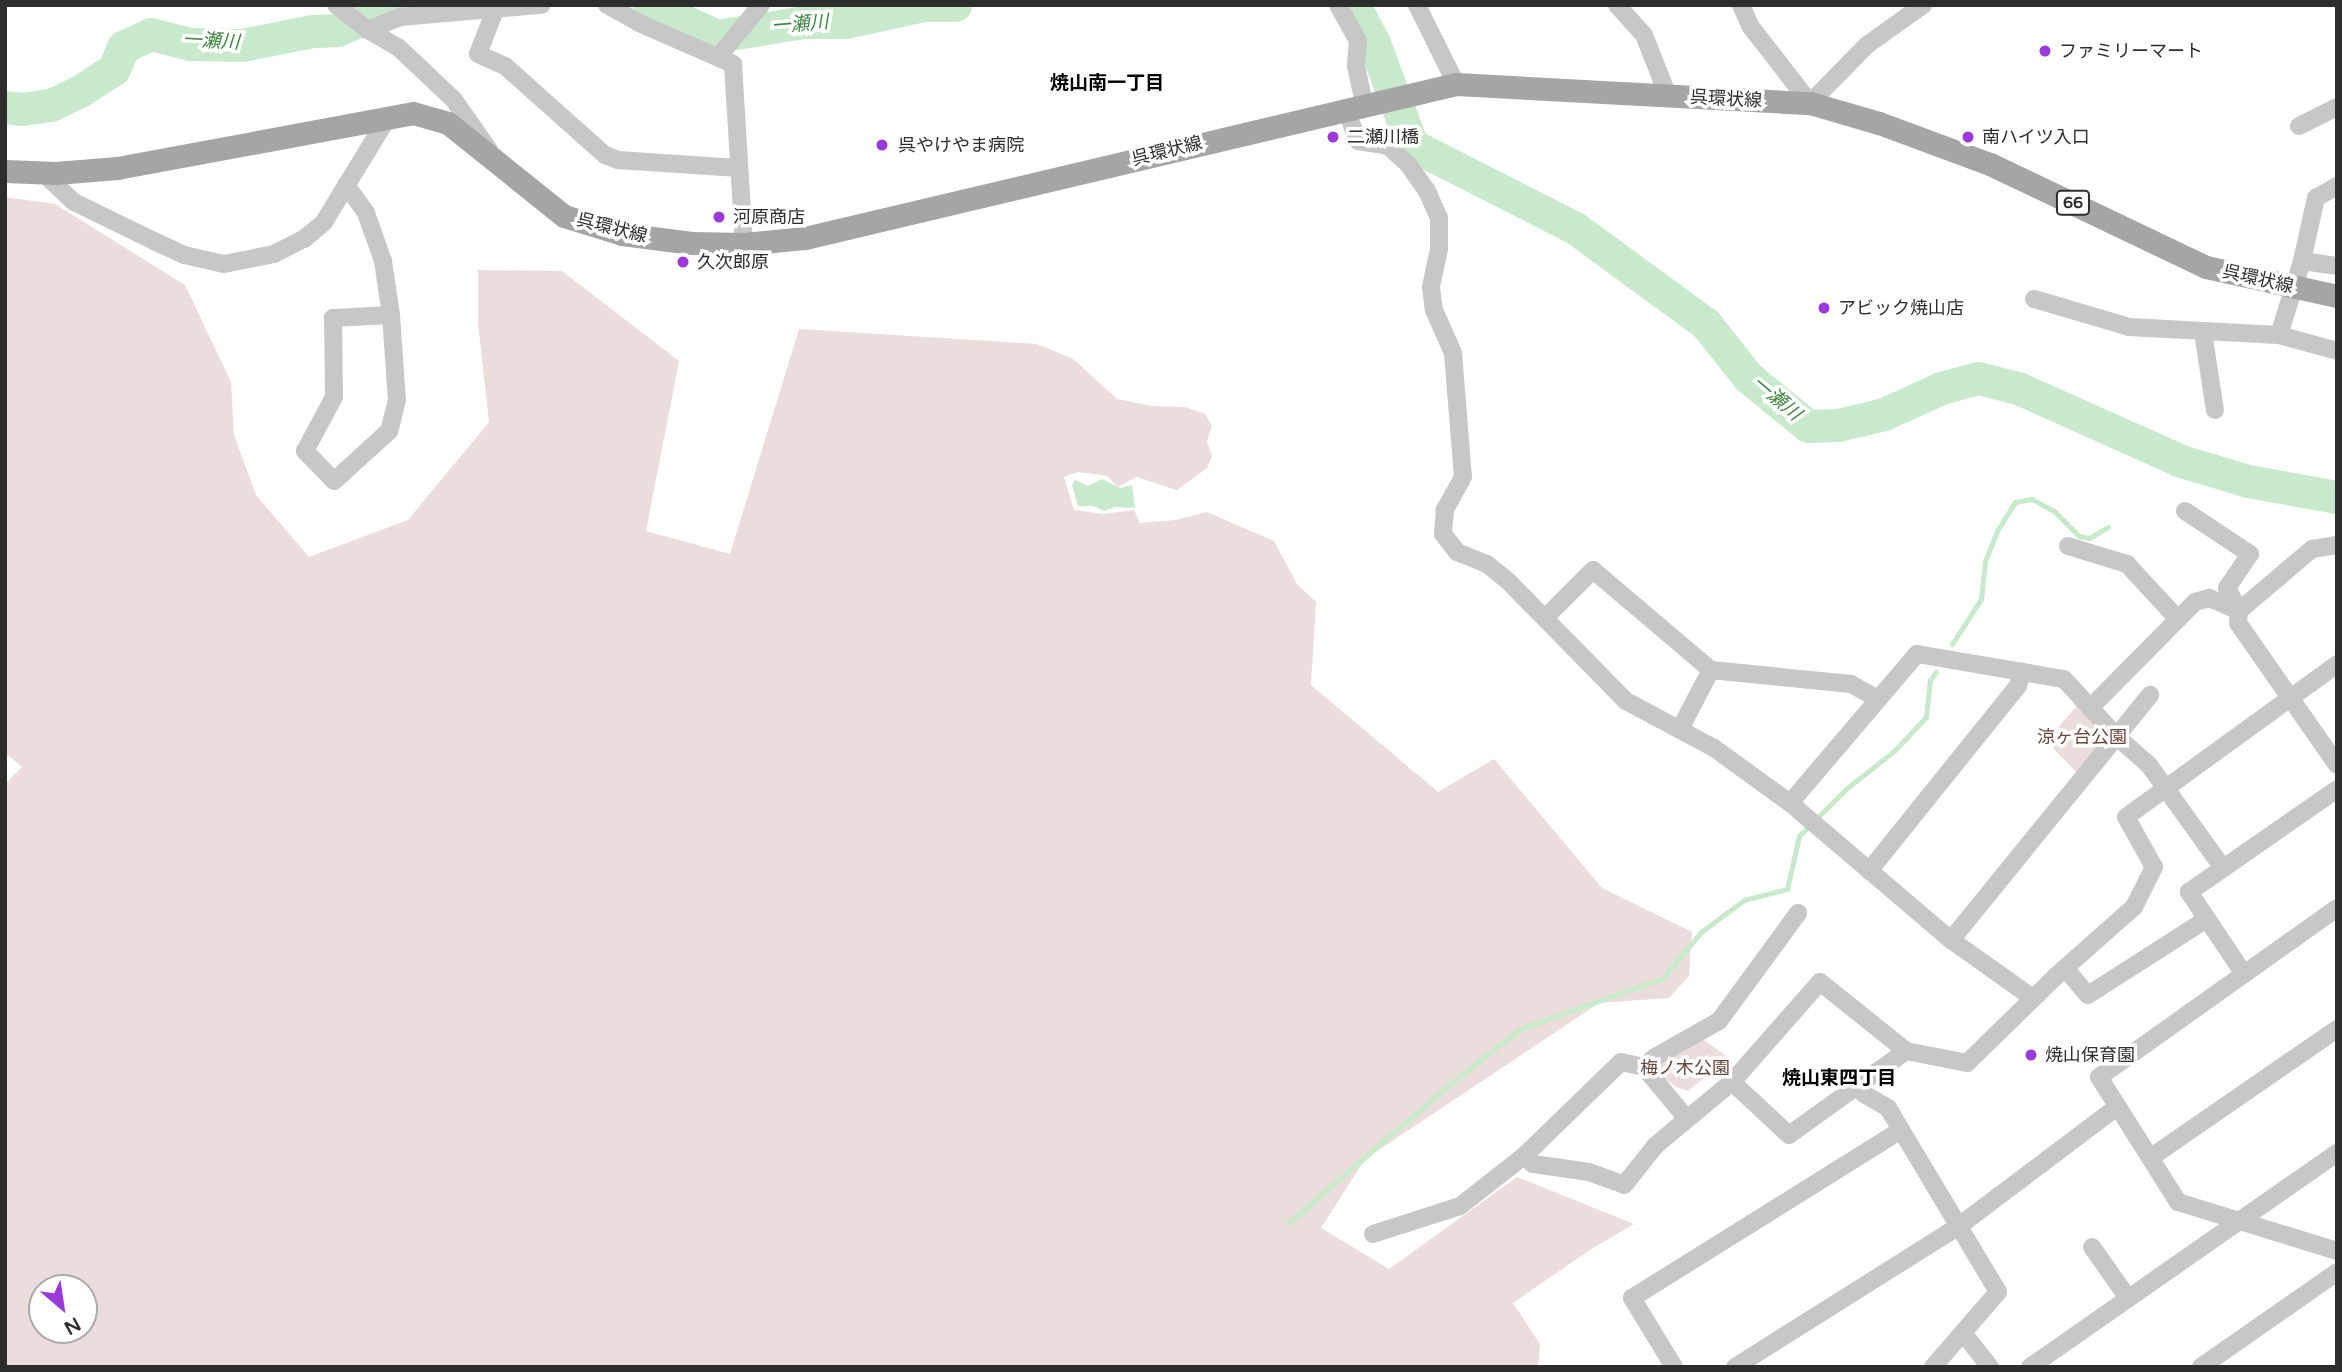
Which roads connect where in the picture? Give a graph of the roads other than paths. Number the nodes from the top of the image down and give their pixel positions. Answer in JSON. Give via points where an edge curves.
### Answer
{"nodes":[{"id":1,"x":541,"y":5,"type":"edge"},
{"id":2,"x":607,"y":5,"type":"edge"},
{"id":3,"x":761,"y":5,"type":"edge"},
{"id":4,"x":1338,"y":5,"type":"edge"},
{"id":5,"x":1417,"y":5,"type":"edge"},
{"id":6,"x":1617,"y":5,"type":"edge"},
{"id":7,"x":1741,"y":5,"type":"edge"},
{"id":8,"x":1923,"y":5,"type":"edge"},
{"id":9,"x":338,"y":7,"type":"edge"},
{"id":10,"x":495,"y":10,"type":"junction"},
{"id":11,"x":368,"y":30,"type":"junction"},
{"id":12,"x":718,"y":57,"type":"junction"},
{"id":13,"x":1456,"y":84,"type":"junction"},
{"id":14,"x":1668,"y":96,"type":"junction"},
{"id":15,"x":1810,"y":103,"type":"junction"},
{"id":16,"x":1361,"y":105,"type":"junction"},
{"id":17,"x":2337,"y":107,"type":"edge"},
{"id":18,"x":388,"y":117,"type":"junction"},
{"id":19,"x":2299,"y":126,"type":"dead end"},
{"id":20,"x":498,"y":161,"type":"junction"},
{"id":21,"x":739,"y":168,"type":"junction"},
{"id":22,"x":5,"y":172,"type":"edge"},
{"id":23,"x":43,"y":173,"type":"junction"},
{"id":24,"x":346,"y":185,"type":"junction"},
{"id":25,"x":2337,"y":186,"type":"edge"},
{"id":26,"x":744,"y":244,"type":"junction"},
{"id":27,"x":2302,"y":261,"type":"junction"},
{"id":28,"x":2337,"y":266,"type":"edge"},
{"id":29,"x":2294,"y":288,"type":"junction"},
{"id":30,"x":2337,"y":296,"type":"edge"},
{"id":31,"x":2034,"y":299,"type":"dead end"},
{"id":32,"x":391,"y":315,"type":"junction"},
{"id":33,"x":2203,"y":332,"type":"junction"},
{"id":34,"x":2279,"y":335,"type":"junction"},
{"id":35,"x":2337,"y":351,"type":"edge"},
{"id":36,"x":2215,"y":410,"type":"dead end"},
{"id":37,"x":2185,"y":511,"type":"dead end"},
{"id":38,"x":2337,"y":545,"type":"edge"},
{"id":39,"x":2068,"y":547,"type":"dead end"},
{"id":40,"x":2239,"y":611,"type":"junction"},
{"id":41,"x":1545,"y":618,"type":"junction"},
{"id":42,"x":2178,"y":620,"type":"junction"},
{"id":43,"x":2337,"y":664,"type":"edge"},
{"id":44,"x":1711,"y":670,"type":"junction"},
{"id":45,"x":2022,"y":671,"type":"junction"},
{"id":46,"x":2150,"y":695,"type":"dead end"},
{"id":47,"x":2289,"y":696,"type":"junction"},
{"id":48,"x":1878,"y":699,"type":"junction"},
{"id":49,"x":2090,"y":708,"type":"junction"},
{"id":50,"x":1679,"y":729,"type":"junction"},
{"id":51,"x":2116,"y":736,"type":"junction"},
{"id":52,"x":2337,"y":765,"type":"edge"},
{"id":53,"x":2167,"y":787,"type":"junction"},
{"id":54,"x":2337,"y":789,"type":"edge"},
{"id":55,"x":1802,"y":813,"type":"junction"},
{"id":56,"x":2223,"y":868,"type":"junction"},
{"id":57,"x":1869,"y":871,"type":"junction"},
{"id":58,"x":2337,"y":908,"type":"edge"},
{"id":59,"x":1798,"y":913,"type":"dead end"},
{"id":60,"x":2207,"y":919,"type":"junction"},
{"id":61,"x":1951,"y":940,"type":"junction"},
{"id":62,"x":2065,"y":968,"type":"junction"},
{"id":63,"x":2244,"y":974,"type":"junction"},
{"id":64,"x":2033,"y":998,"type":"junction"},
{"id":65,"x":2337,"y":1029,"type":"edge"},
{"id":66,"x":1906,"y":1051,"type":"junction"},
{"id":67,"x":1644,"y":1067,"type":"junction"},
{"id":68,"x":1732,"y":1082,"type":"junction"},
{"id":69,"x":1859,"y":1086,"type":"junction"},
{"id":70,"x":2117,"y":1107,"type":"junction"},
{"id":71,"x":1687,"y":1119,"type":"junction"},
{"id":72,"x":1901,"y":1130,"type":"junction"},
{"id":73,"x":2337,"y":1153,"type":"edge"},
{"id":74,"x":1524,"y":1156,"type":"junction"},
{"id":75,"x":2150,"y":1158,"type":"junction"},
{"id":76,"x":2239,"y":1221,"type":"junction"},
{"id":77,"x":1959,"y":1226,"type":"junction"},
{"id":78,"x":1373,"y":1234,"type":"dead end"},
{"id":79,"x":2092,"y":1247,"type":"dead end"},
{"id":80,"x":2337,"y":1251,"type":"edge"},
{"id":81,"x":2337,"y":1272,"type":"edge"},
{"id":82,"x":2128,"y":1298,"type":"junction"},
{"id":83,"x":1964,"y":1334,"type":"junction"},
{"id":84,"x":1674,"y":1367,"type":"edge"},
{"id":85,"x":1735,"y":1367,"type":"edge"},
{"id":86,"x":1933,"y":1367,"type":"edge"},
{"id":87,"x":1990,"y":1367,"type":"edge"},
{"id":88,"x":2030,"y":1367,"type":"edge"},
{"id":89,"x":2201,"y":1367,"type":"edge"}],
"edges":[{"from":1,"to":10,"type":"street"},
{"from":2,"to":12,"type":"street"},
{"from":3,"to":12,"type":"street"},
{"from":4,"to":16,"type":"street","via":[[1358,41]]},
{"from":5,"to":13,"type":"street"},
{"from":6,"to":14,"type":"street","via":[[1644,36]]},
{"from":7,"to":15,"type":"street","via":[[1751,27]]},
{"from":8,"to":15,"type":"street","via":[[1867,45]]},
{"from":9,"to":11,"type":"street"},
{"from":10,"to":11,"type":"street","via":[[400,17]]},
{"from":10,"to":21,"type":"street","via":[[478,54],[505,66],[605,155],[618,160]]},
{"from":11,"to":20,"type":"street","via":[[398,47],[454,100]]},
{"from":12,"to":21,"type":"street","via":[[733,64]]},
{"from":13,"to":14,"type":"main road","name":"呉環状線","number":"66"},
{"from":13,"to":16,"type":"main road","name":"呉環状線","number":"66"},
{"from":14,"to":15,"type":"main road","name":"呉環状線","number":"66"},
{"from":15,"to":29,"type":"main road","name":"呉環状線","number":"66","via":[[1879,122],[1990,164],[2206,267]]},
{"from":16,"to":26,"type":"main road","name":"呉環状線","number":"66","via":[[805,238]]},
{"from":16,"to":41,"type":"street","via":[[1358,141],[1388,146],[1408,164],[1439,218],[1439,249],[1431,287],[1434,310],[1452,353],[1463,477],[1445,510],[1443,534],[1457,552],[1487,564]]},
{"from":17,"to":19,"type":"street"},
{"from":18,"to":20,"type":"main road","name":"呉環状線","number":"66","via":[[413,113],[447,123]]},
{"from":18,"to":23,"type":"main road","name":"呉環状線","number":"66","via":[[117,168]]},
{"from":18,"to":24,"type":"street"},
{"from":20,"to":26,"type":"main road","name":"呉環状線","number":"66","via":[[564,216],[622,234]]},
{"from":21,"to":26,"type":"street"},
{"from":22,"to":23,"type":"main road","name":"呉環状線","number":"66"},
{"from":23,"to":24,"type":"street","via":[[75,202],[184,255],[224,264],[274,254],[304,239],[324,222]]},
{"from":24,"to":32,"type":"street","via":[[366,213],[383,261]]},
{"from":25,"to":27,"type":"street","via":[[2316,198]]},
{"from":27,"to":28,"type":"street"},
{"from":27,"to":29,"type":"street"},
{"from":29,"to":30,"type":"main road","name":"呉環状線","number":"66"},
{"from":29,"to":34,"type":"street"},
{"from":31,"to":33,"type":"street","via":[[2129,327]]},
{"from":32,"to":32,"type":"street","via":[[397,400],[388,432],[334,481],[305,451],[334,397],[334,318]]},
{"from":33,"to":34,"type":"street"},
{"from":33,"to":36,"type":"street"},
{"from":34,"to":35,"type":"street"},
{"from":37,"to":40,"type":"street","via":[[2250,554],[2227,588]]},
{"from":38,"to":40,"type":"street","via":[[2312,549]]},
{"from":39,"to":42,"type":"street","via":[[2127,564]]},
{"from":40,"to":42,"type":"street","via":[[2209,598],[2195,602]]},
{"from":40,"to":47,"type":"street","via":[[2238,623]]},
{"from":41,"to":44,"type":"street","via":[[1593,570]]},
{"from":41,"to":50,"type":"street","via":[[1626,701]]},
{"from":42,"to":49,"type":"street"},
{"from":43,"to":47,"type":"street"},
{"from":44,"to":48,"type":"street","via":[[1851,684]]},
{"from":44,"to":50,"type":"street"},
{"from":45,"to":48,"type":"street","via":[[1917,654]]},
{"from":45,"to":49,"type":"street","via":[[2064,679]]},
{"from":45,"to":57,"type":"street","via":[[2018,686]]},
{"from":46,"to":51,"type":"street"},
{"from":47,"to":52,"type":"street"},
{"from":47,"to":53,"type":"street"},
{"from":48,"to":55,"type":"street"},
{"from":49,"to":51,"type":"street"},
{"from":50,"to":55,"type":"street","via":[[1714,748]]},
{"from":51,"to":53,"type":"street","via":[[2150,765]]},
{"from":51,"to":61,"type":"street"},
{"from":53,"to":56,"type":"street"},
{"from":53,"to":62,"type":"street","via":[[2126,817],[2154,867],[2134,907]]},
{"from":54,"to":56,"type":"street"},
{"from":55,"to":57,"type":"street"},
{"from":56,"to":60,"type":"street","via":[[2189,892]]},
{"from":57,"to":61,"type":"street"},
{"from":58,"to":63,"type":"street"},
{"from":59,"to":67,"type":"street","via":[[1719,1021]]},
{"from":60,"to":62,"type":"street","via":[[2088,995]]},
{"from":60,"to":63,"type":"street"},
{"from":61,"to":64,"type":"street"},
{"from":62,"to":64,"type":"street"},
{"from":63,"to":70,"type":"street","via":[[2099,1077]]},
{"from":64,"to":66,"type":"street","via":[[1967,1063]]},
{"from":65,"to":75,"type":"street"},
{"from":66,"to":68,"type":"street","via":[[1820,982]]},
{"from":66,"to":69,"type":"street"},
{"from":67,"to":71,"type":"street"},
{"from":67,"to":74,"type":"street","via":[[1621,1062]]},
{"from":68,"to":69,"type":"street","via":[[1790,1135]]},
{"from":68,"to":71,"type":"street"},
{"from":69,"to":72,"type":"street","via":[[1888,1108]]},
{"from":70,"to":75,"type":"street"},
{"from":70,"to":77,"type":"street"},
{"from":71,"to":74,"type":"street","via":[[1656,1145],[1624,1185],[1589,1172],[1533,1164]]},
{"from":72,"to":77,"type":"street"},
{"from":72,"to":84,"type":"street","via":[[1632,1298]]},
{"from":73,"to":76,"type":"street"},
{"from":74,"to":78,"type":"street","via":[[1460,1206]]},
{"from":75,"to":76,"type":"street","via":[[2178,1202]]},
{"from":76,"to":80,"type":"street"},
{"from":76,"to":82,"type":"street"},
{"from":77,"to":83,"type":"street","via":[[1998,1292]]},
{"from":77,"to":85,"type":"street"},
{"from":79,"to":82,"type":"street"},
{"from":81,"to":89,"type":"street"},
{"from":82,"to":88,"type":"street"},
{"from":83,"to":86,"type":"street"},
{"from":83,"to":87,"type":"street"}]}
